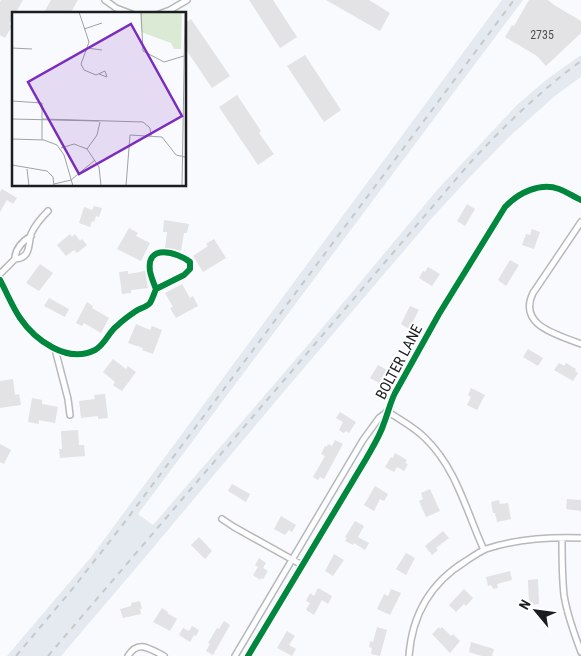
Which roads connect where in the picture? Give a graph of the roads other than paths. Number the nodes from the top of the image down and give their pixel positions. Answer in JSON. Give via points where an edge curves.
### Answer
{"nodes":[{"id":1,"x":105,"y":0,"type":"edge"},
{"id":2,"x":187,"y":0,"type":"edge"},
{"id":3,"x":127,"y":12,"type":"edge"},
{"id":4,"x":164,"y":12,"type":"edge"},
{"id":5,"x":581,"y":200,"type":"edge"},
{"id":6,"x":48,"y":211,"type":"dead end"},
{"id":7,"x":581,"y":222,"type":"edge"},
{"id":8,"x":31,"y":236,"type":"junction"},
{"id":9,"x":15,"y":259,"type":"junction"},
{"id":10,"x":0,"y":274,"type":"edge"},
{"id":11,"x":0,"y":280,"type":"edge"},
{"id":12,"x":156,"y":289,"type":"junction"},
{"id":13,"x":581,"y":344,"type":"edge"},
{"id":14,"x":55,"y":348,"type":"junction"},
{"id":15,"x":387,"y":412,"type":"junction"},
{"id":16,"x":70,"y":415,"type":"dead end"},
{"id":17,"x":222,"y":519,"type":"dead end"},
{"id":18,"x":581,"y":538,"type":"edge"},
{"id":19,"x":562,"y":539,"type":"junction"},
{"id":20,"x":484,"y":550,"type":"junction"},
{"id":21,"x":292,"y":560,"type":"junction"},
{"id":22,"x":302,"y":565,"type":"junction"},
{"id":23,"x":581,"y":652,"type":"edge"},
{"id":24,"x":128,"y":656,"type":"edge"},
{"id":25,"x":164,"y":656,"type":"edge"},
{"id":26,"x":235,"y":656,"type":"edge"},
{"id":27,"x":248,"y":656,"type":"edge"},
{"id":28,"x":409,"y":656,"type":"edge"}],
"edges":[{"from":1,"to":3,"type":"street"},
{"from":2,"to":4,"type":"street"},
{"from":5,"to":15,"type":"street","name":"BOLTER LANE","via":[[560,189],[540,187],[510,201],[434,323]]},
{"from":6,"to":8,"type":"street"},
{"from":7,"to":13,"type":"street","via":[[530,304],[535,321]]},
{"from":8,"to":9,"type":"street","via":[[21,245]]},
{"from":8,"to":9,"type":"street","via":[[28,250],[20,259]]},
{"from":9,"to":10,"type":"street"},
{"from":11,"to":14,"type":"street","via":[[26,326]]},
{"from":12,"to":12,"type":"street","via":[[150,270],[154,255],[172,252],[190,262],[190,269],[184,275]]},
{"from":12,"to":14,"type":"street","via":[[149,304],[116,326],[103,345],[95,350],[70,354]]},
{"from":14,"to":16,"type":"street"},
{"from":15,"to":20,"type":"street","via":[[410,426],[438,451],[460,489]]},
{"from":15,"to":21,"type":"street","name":"BOLTER LANE","via":[[363,440]]},
{"from":15,"to":22,"type":"street","name":"BOLTER LANE","via":[[366,460]]},
{"from":17,"to":21,"type":"street"},
{"from":18,"to":19,"type":"street"},
{"from":19,"to":20,"type":"street","via":[[533,539]]},
{"from":19,"to":23,"type":"street","via":[[564,596]]},
{"from":20,"to":28,"type":"street","via":[[449,572],[431,592],[413,629]]},
{"from":21,"to":22,"type":"street"},
{"from":21,"to":26,"type":"street","name":"BOLTER LANE"},
{"from":22,"to":27,"type":"street","name":"BOLTER LANE"},
{"from":24,"to":25,"type":"street","via":[[135,647],[141,646]]}]}
